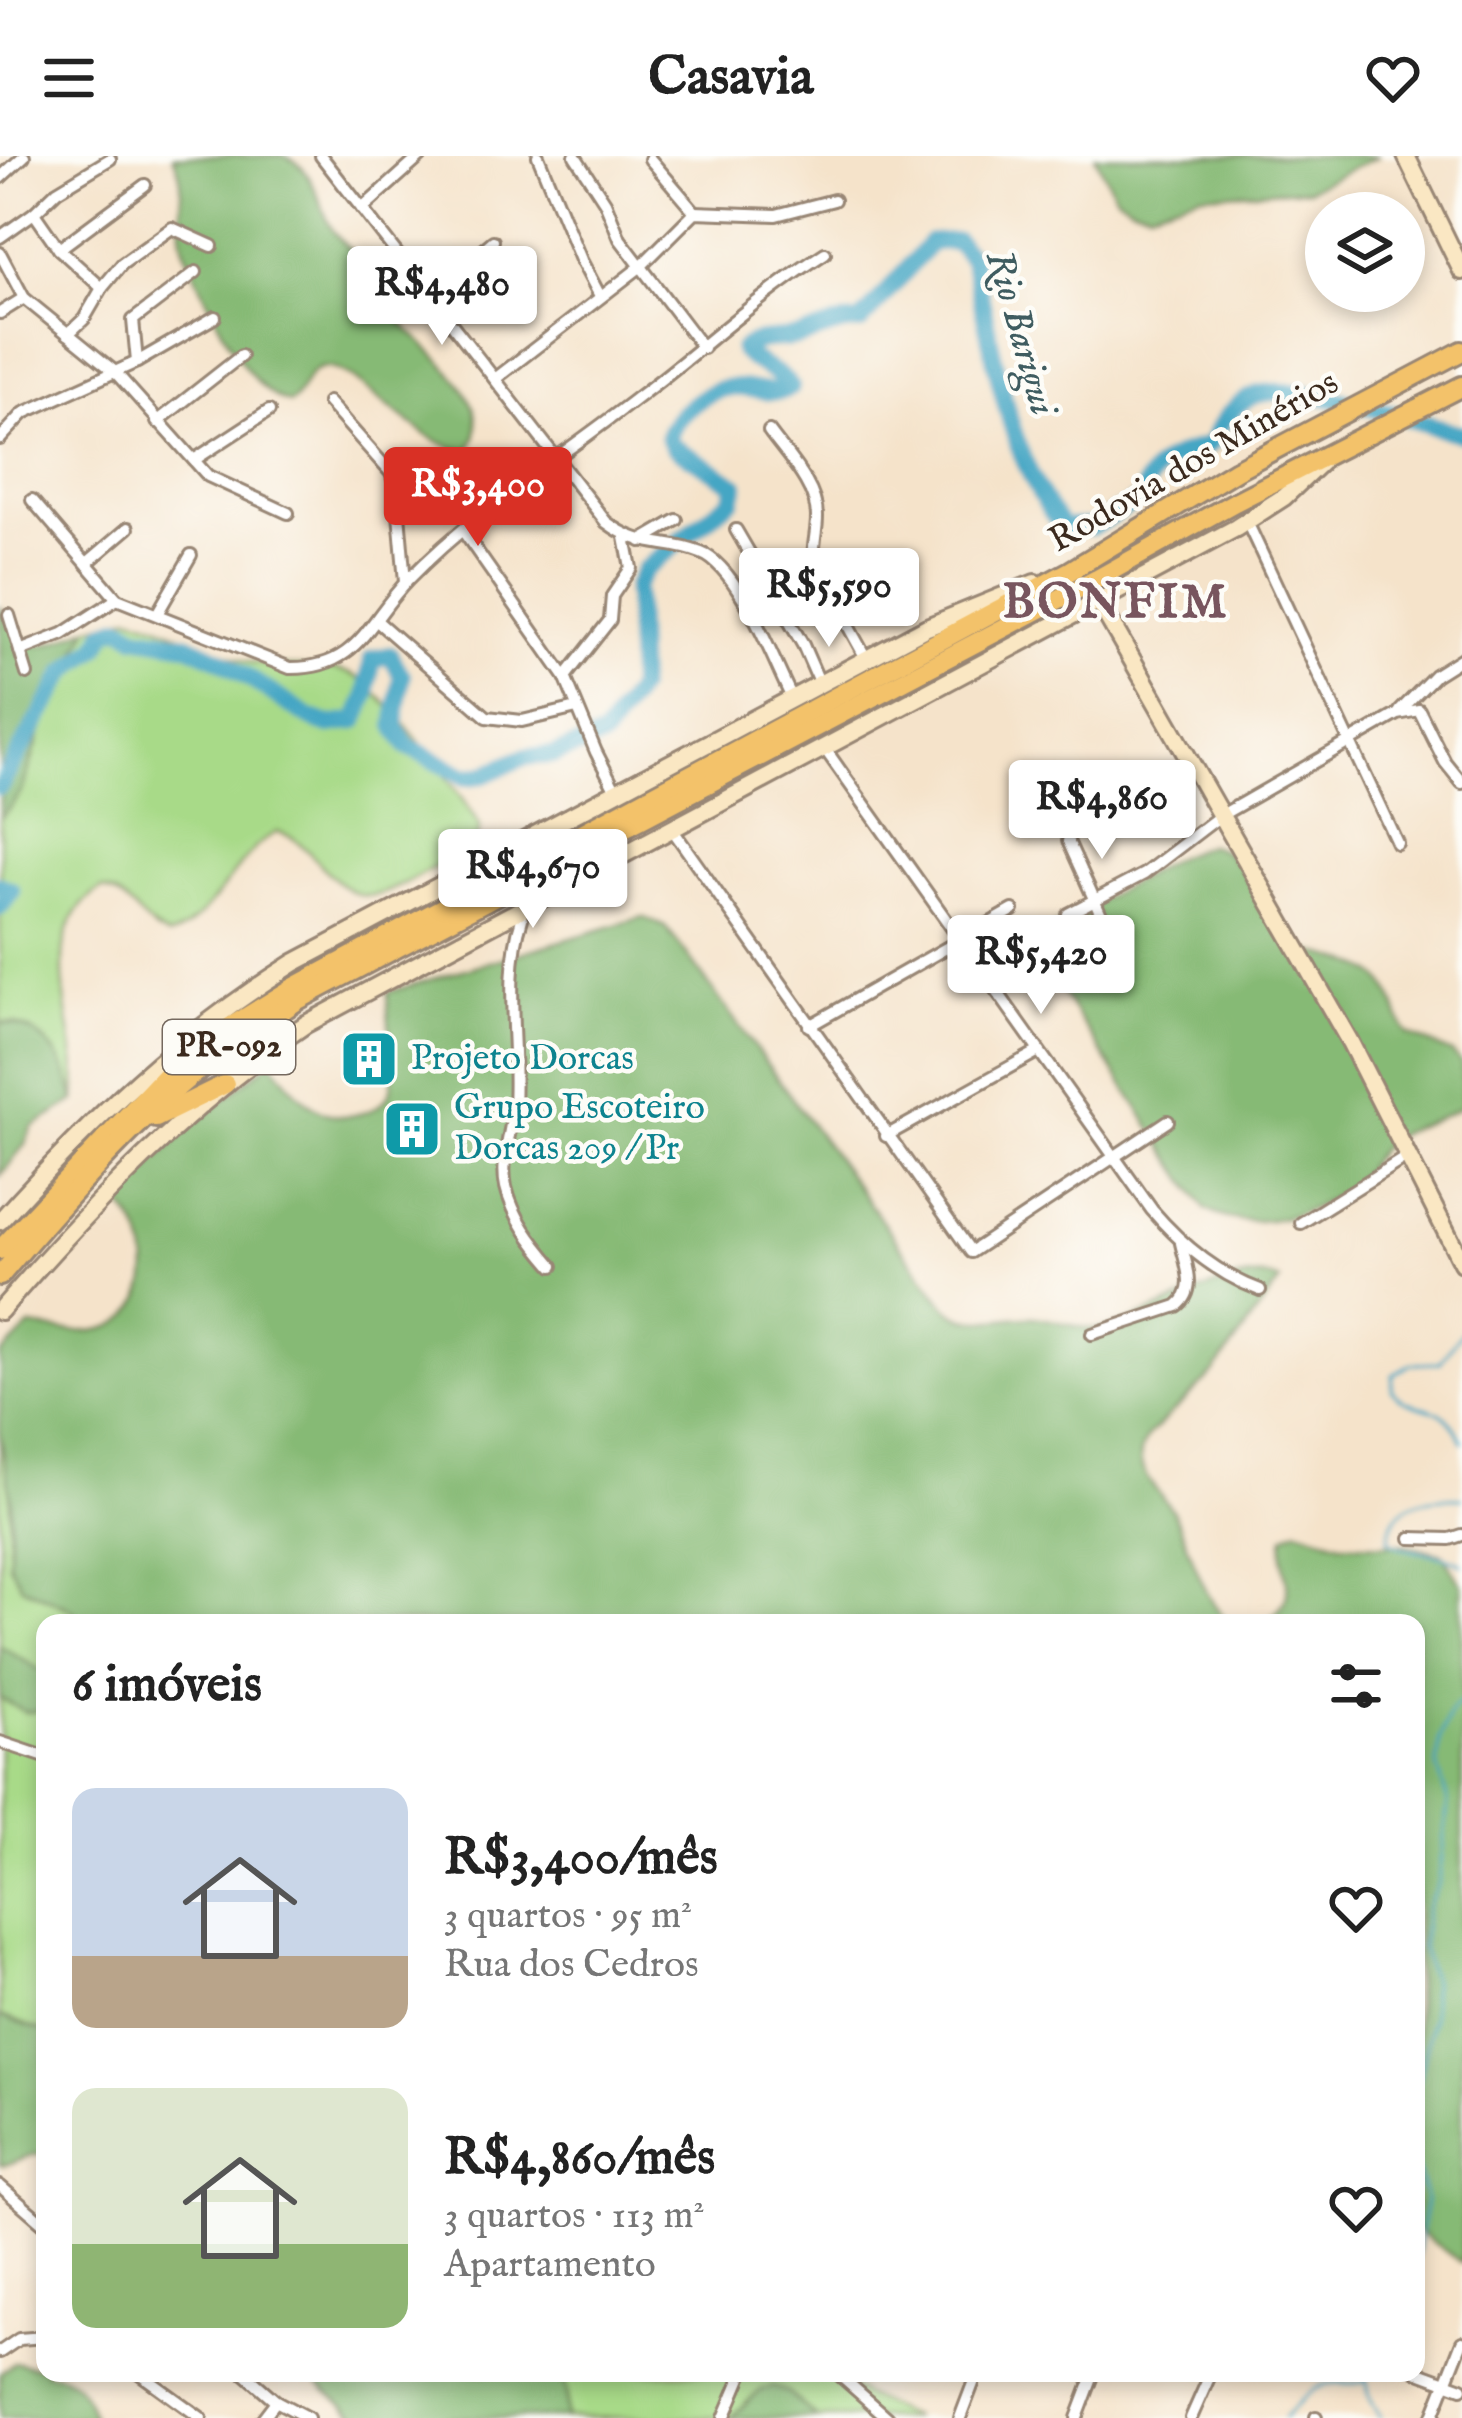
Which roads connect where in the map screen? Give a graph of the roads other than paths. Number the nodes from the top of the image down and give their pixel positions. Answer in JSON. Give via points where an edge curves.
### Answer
{"nodes":[{"id":1,"x":24,"y":156,"type":"edge"},
{"id":2,"x":321,"y":156,"type":"edge"},
{"id":3,"x":421,"y":156,"type":"edge"},
{"id":4,"x":538,"y":156,"type":"edge"},
{"id":5,"x":575,"y":156,"type":"edge"},
{"id":6,"x":1406,"y":156,"type":"edge"},
{"id":7,"x":110,"y":159,"type":"dead end"},
{"id":8,"x":650,"y":159,"type":"dead end"},
{"id":9,"x":0,"y":178,"type":"edge"},
{"id":10,"x":145,"y":185,"type":"dead end"},
{"id":11,"x":834,"y":200,"type":"dead end"},
{"id":12,"x":362,"y":209,"type":"junction"},
{"id":13,"x":695,"y":212,"type":"junction"},
{"id":14,"x":34,"y":213,"type":"junction"},
{"id":15,"x":0,"y":237,"type":"edge"},
{"id":16,"x":493,"y":241,"type":"dead end"},
{"id":17,"x":212,"y":246,"type":"dead end"},
{"id":18,"x":59,"y":249,"type":"junction"},
{"id":19,"x":0,"y":253,"type":"edge"},
{"id":20,"x":825,"y":253,"type":"dead end"},
{"id":21,"x":640,"y":267,"type":"junction"},
{"id":22,"x":1462,"y":271,"type":"edge"},
{"id":23,"x":196,"y":272,"type":"dead end"},
{"id":24,"x":102,"y":288,"type":"junction"},
{"id":25,"x":430,"y":293,"type":"junction"},
{"id":26,"x":600,"y":296,"type":"junction"},
{"id":27,"x":24,"y":298,"type":"junction"},
{"id":28,"x":0,"y":313,"type":"edge"},
{"id":29,"x":215,"y":317,"type":"dead end"},
{"id":30,"x":68,"y":334,"type":"junction"},
{"id":31,"x":703,"y":348,"type":"junction"},
{"id":32,"x":1462,"y":351,"type":"edge"},
{"id":33,"x":242,"y":356,"type":"dead end"},
{"id":34,"x":137,"y":362,"type":"junction"},
{"id":35,"x":115,"y":372,"type":"junction"},
{"id":36,"x":495,"y":380,"type":"junction"},
{"id":37,"x":1462,"y":386,"type":"edge"},
{"id":38,"x":328,"y":402,"type":"dead end"},
{"id":39,"x":268,"y":411,"type":"dead end"},
{"id":40,"x":157,"y":422,"type":"junction"},
{"id":41,"x":770,"y":431,"type":"dead end"},
{"id":42,"x":0,"y":439,"type":"edge"},
{"id":43,"x":1325,"y":458,"type":"junction"},
{"id":44,"x":194,"y":460,"type":"junction"},
{"id":45,"x":557,"y":460,"type":"junction"},
{"id":46,"x":459,"y":469,"type":"dead end"},
{"id":47,"x":397,"y":491,"type":"junction"},
{"id":48,"x":32,"y":500,"type":"dead end"},
{"id":49,"x":288,"y":513,"type":"dead end"},
{"id":50,"x":676,"y":520,"type":"dead end"},
{"id":51,"x":1247,"y":522,"type":"junction"},
{"id":52,"x":128,"y":528,"type":"dead end"},
{"id":53,"x":736,"y":530,"type":"dead end"},
{"id":54,"x":463,"y":531,"type":"junction"},
{"id":55,"x":632,"y":539,"type":"junction"},
{"id":56,"x":190,"y":555,"type":"dead end"},
{"id":57,"x":87,"y":563,"type":"junction"},
{"id":58,"x":1070,"y":571,"type":"junction"},
{"id":59,"x":761,"y":574,"type":"junction"},
{"id":60,"x":405,"y":582,"type":"junction"},
{"id":61,"x":735,"y":586,"type":"junction"},
{"id":62,"x":117,"y":598,"type":"junction"},
{"id":63,"x":1098,"y":600,"type":"junction"},
{"id":64,"x":157,"y":614,"type":"junction"},
{"id":65,"x":9,"y":615,"type":"dead end"},
{"id":66,"x":378,"y":622,"type":"junction"},
{"id":67,"x":20,"y":651,"type":"junction"},
{"id":68,"x":1462,"y":658,"type":"edge"},
{"id":69,"x":867,"y":660,"type":"junction"},
{"id":70,"x":27,"y":674,"type":"dead end"},
{"id":71,"x":566,"y":677,"type":"junction"},
{"id":72,"x":824,"y":682,"type":"junction"},
{"id":73,"x":793,"y":700,"type":"junction"},
{"id":74,"x":577,"y":708,"type":"junction"},
{"id":75,"x":1398,"y":714,"type":"junction"},
{"id":76,"x":1350,"y":740,"type":"junction"},
{"id":77,"x":825,"y":749,"type":"junction"},
{"id":78,"x":1462,"y":784,"type":"edge"},
{"id":79,"x":617,"y":793,"type":"junction"},
{"id":80,"x":1220,"y":816,"type":"junction"},
{"id":81,"x":672,"y":829,"type":"junction"},
{"id":82,"x":1068,"y":841,"type":"dead end"},
{"id":83,"x":1397,"y":843,"type":"dead end"},
{"id":84,"x":1093,"y":902,"type":"junction"},
{"id":85,"x":518,"y":909,"type":"junction"},
{"id":86,"x":1013,"y":910,"type":"dead end"},
{"id":87,"x":1068,"y":914,"type":"dead end"},
{"id":88,"x":963,"y":941,"type":"junction"},
{"id":89,"x":1121,"y":959,"type":"dead end"},
{"id":90,"x":809,"y":1026,"type":"junction"},
{"id":91,"x":1037,"y":1052,"type":"junction"},
{"id":92,"x":225,"y":1084,"type":"junction"},
{"id":93,"x":1168,"y":1121,"type":"dead end"},
{"id":94,"x":135,"y":1129,"type":"junction"},
{"id":95,"x":886,"y":1136,"type":"junction"},
{"id":96,"x":1408,"y":1156,"type":"junction"},
{"id":97,"x":1113,"y":1158,"type":"junction"},
{"id":98,"x":0,"y":1221,"type":"edge"},
{"id":99,"x":1301,"y":1223,"type":"dead end"},
{"id":100,"x":1181,"y":1243,"type":"junction"},
{"id":101,"x":0,"y":1250,"type":"edge"},
{"id":102,"x":1462,"y":1263,"type":"edge"},
{"id":103,"x":553,"y":1266,"type":"dead end"},
{"id":104,"x":0,"y":1276,"type":"edge"},
{"id":105,"x":1260,"y":1290,"type":"dead end"},
{"id":106,"x":0,"y":1311,"type":"edge"},
{"id":107,"x":1092,"y":1334,"type":"dead end"},
{"id":108,"x":1462,"y":1535,"type":"edge"},
{"id":109,"x":1411,"y":1538,"type":"dead end"},
{"id":110,"x":0,"y":1742,"type":"edge"},
{"id":111,"x":36,"y":1754,"type":"edge"},
{"id":112,"x":0,"y":2186,"type":"edge"},
{"id":113,"x":36,"y":2217,"type":"edge"},
{"id":114,"x":36,"y":2338,"type":"edge"},
{"id":115,"x":1462,"y":2342,"type":"edge"},
{"id":116,"x":0,"y":2351,"type":"edge"},
{"id":117,"x":1425,"y":2375,"type":"edge"},
{"id":118,"x":152,"y":2382,"type":"edge"},
{"id":119,"x":162,"y":2382,"type":"edge"},
{"id":120,"x":254,"y":2382,"type":"edge"},
{"id":121,"x":739,"y":2382,"type":"edge"},
{"id":122,"x":847,"y":2382,"type":"edge"},
{"id":123,"x":854,"y":2382,"type":"edge"},
{"id":124,"x":974,"y":2382,"type":"edge"},
{"id":125,"x":1091,"y":2382,"type":"edge"},
{"id":126,"x":1206,"y":2382,"type":"edge"},
{"id":127,"x":1447,"y":2384,"type":"junction"},
{"id":128,"x":158,"y":2386,"type":"junction"},
{"id":129,"x":852,"y":2387,"type":"junction"},
{"id":130,"x":1462,"y":2388,"type":"edge"},
{"id":131,"x":276,"y":2401,"type":"junction"},
{"id":132,"x":201,"y":2418,"type":"edge"},
{"id":133,"x":263,"y":2418,"type":"edge"},
{"id":134,"x":308,"y":2418,"type":"edge"},
{"id":135,"x":724,"y":2418,"type":"edge"},
{"id":136,"x":888,"y":2418,"type":"edge"},
{"id":137,"x":960,"y":2418,"type":"edge"},
{"id":138,"x":1077,"y":2418,"type":"edge"},
{"id":139,"x":1191,"y":2418,"type":"edge"},
{"id":140,"x":1432,"y":2418,"type":"edge"}],
"edges":[{"from":1,"to":9,"type":"street"},
{"from":2,"to":12,"type":"street"},
{"from":3,"to":12,"type":"street"},
{"from":4,"to":26,"type":"street"},
{"from":5,"to":21,"type":"street"},
{"from":6,"to":22,"type":"main road"},
{"from":7,"to":14,"type":"street"},
{"from":8,"to":13,"type":"street"},
{"from":10,"to":18,"type":"street"},
{"from":11,"to":13,"type":"street","via":[[776,215]]},
{"from":12,"to":25,"type":"street"},
{"from":13,"to":21,"type":"street"},
{"from":14,"to":15,"type":"street"},
{"from":14,"to":18,"type":"street"},
{"from":16,"to":25,"type":"street"},
{"from":17,"to":24,"type":"street","via":[[172,228]]},
{"from":18,"to":24,"type":"street"},
{"from":19,"to":27,"type":"street"},
{"from":20,"to":31,"type":"street"},
{"from":21,"to":26,"type":"street"},
{"from":21,"to":31,"type":"street"},
{"from":23,"to":34,"type":"street","via":[[133,320]]},
{"from":24,"to":30,"type":"street"},
{"from":25,"to":36,"type":"street"},
{"from":26,"to":36,"type":"street"},
{"from":27,"to":28,"type":"street"},
{"from":27,"to":30,"type":"street"},
{"from":29,"to":34,"type":"street"},
{"from":30,"to":35,"type":"street"},
{"from":31,"to":45,"type":"street"},
{"from":32,"to":58,"type":"main road","name":"Rodovia dos Minérios","number":"PR-092","via":[[1236,470]]},
{"from":33,"to":40,"type":"street"},
{"from":34,"to":35,"type":"street"},
{"from":35,"to":40,"type":"street"},
{"from":35,"to":42,"type":"street","via":[[24,413]]},
{"from":36,"to":45,"type":"street"},
{"from":37,"to":43,"type":"main road","name":"Rodovia dos Minérios","number":"PR-092"},
{"from":38,"to":47,"type":"street","via":[[391,473]]},
{"from":39,"to":44,"type":"street"},
{"from":40,"to":44,"type":"street"},
{"from":41,"to":69,"type":"street","via":[[812,493],[815,566]]},
{"from":43,"to":51,"type":"main road"},
{"from":43,"to":94,"type":"main road","name":"Rodovia dos Minérios","number":"PR-092","via":[[298,1000],[222,1052]]},
{"from":44,"to":49,"type":"street","via":[[208,476]]},
{"from":45,"to":54,"type":"street"},
{"from":45,"to":55,"type":"street","via":[[606,522]]},
{"from":46,"to":47,"type":"street"},
{"from":47,"to":60,"type":"street"},
{"from":48,"to":57,"type":"street"},
{"from":50,"to":55,"type":"street"},
{"from":51,"to":63,"type":"main road"},
{"from":51,"to":76,"type":"street"},
{"from":52,"to":57,"type":"street"},
{"from":53,"to":59,"type":"street"},
{"from":54,"to":60,"type":"street"},
{"from":54,"to":71,"type":"street"},
{"from":55,"to":61,"type":"street","via":[[688,548],[722,565]]},
{"from":55,"to":71,"type":"street","via":[[631,568],[611,596],[610,620]]},
{"from":56,"to":64,"type":"street"},
{"from":57,"to":62,"type":"street"},
{"from":58,"to":69,"type":"main road","via":[[927,627]]},
{"from":58,"to":101,"type":"main road","name":"Rodovia dos Minérios","number":"PR-092","via":[[209,1040],[125,1115]]},
{"from":59,"to":61,"type":"street"},
{"from":59,"to":72,"type":"street"},
{"from":60,"to":66,"type":"street"},
{"from":61,"to":73,"type":"street"},
{"from":62,"to":64,"type":"street"},
{"from":62,"to":67,"type":"street"},
{"from":63,"to":77,"type":"main road"},
{"from":63,"to":80,"type":"main road"},
{"from":64,"to":66,"type":"street","via":[[290,668],[329,662]]},
{"from":65,"to":67,"type":"street"},
{"from":66,"to":74,"type":"street","via":[[487,717],[522,721]]},
{"from":67,"to":70,"type":"street"},
{"from":68,"to":75,"type":"street"},
{"from":69,"to":72,"type":"main road"},
{"from":71,"to":74,"type":"street"},
{"from":72,"to":73,"type":"main road"},
{"from":73,"to":79,"type":"main road"},
{"from":74,"to":79,"type":"street"},
{"from":75,"to":76,"type":"street"},
{"from":75,"to":78,"type":"street","via":[[1419,710]]},
{"from":76,"to":80,"type":"street"},
{"from":76,"to":83,"type":"street"},
{"from":77,"to":81,"type":"main road"},
{"from":77,"to":88,"type":"street"},
{"from":79,"to":98,"type":"main road","via":[[328,944],[228,1006],[109,1104]]},
{"from":80,"to":84,"type":"street"},
{"from":80,"to":96,"type":"main road"},
{"from":81,"to":85,"type":"main road"},
{"from":81,"to":90,"type":"street"},
{"from":82,"to":84,"type":"street"},
{"from":84,"to":87,"type":"street"},
{"from":84,"to":89,"type":"street"},
{"from":85,"to":92,"type":"main road","via":[[306,1024]]},
{"from":85,"to":103,"type":"street","via":[[506,1187]]},
{"from":86,"to":88,"type":"street"},
{"from":88,"to":90,"type":"street"},
{"from":88,"to":91,"type":"street"},
{"from":90,"to":95,"type":"street"},
{"from":91,"to":95,"type":"street"},
{"from":91,"to":97,"type":"street"},
{"from":92,"to":94,"type":"main road"},
{"from":92,"to":106,"type":"main road","via":[[103,1194]]},
{"from":93,"to":97,"type":"street"},
{"from":94,"to":104,"type":"main road","name":"Rodovia dos Minérios","number":"PR-092"},
{"from":95,"to":97,"type":"street","via":[[971,1252]]},
{"from":96,"to":99,"type":"street"},
{"from":96,"to":102,"type":"main road"},
{"from":97,"to":100,"type":"street"},
{"from":100,"to":105,"type":"street"},
{"from":100,"to":107,"type":"street","via":[[1187,1298]]},
{"from":108,"to":109,"type":"street"},
{"from":110,"to":111,"type":"street"},
{"from":112,"to":113,"type":"street"},
{"from":114,"to":116,"type":"street"},
{"from":115,"to":127,"type":"street"},
{"from":117,"to":127,"type":"street"},
{"from":118,"to":128,"type":"street"},
{"from":119,"to":128,"type":"street"},
{"from":120,"to":131,"type":"street"},
{"from":121,"to":135,"type":"street"},
{"from":122,"to":129,"type":"street"},
{"from":123,"to":129,"type":"street"},
{"from":124,"to":137,"type":"street"},
{"from":125,"to":138,"type":"street"},
{"from":126,"to":139,"type":"street"},
{"from":127,"to":130,"type":"street"},
{"from":127,"to":140,"type":"street"},
{"from":128,"to":132,"type":"street"},
{"from":129,"to":136,"type":"street"},
{"from":131,"to":133,"type":"street"},
{"from":131,"to":134,"type":"street"}]}
